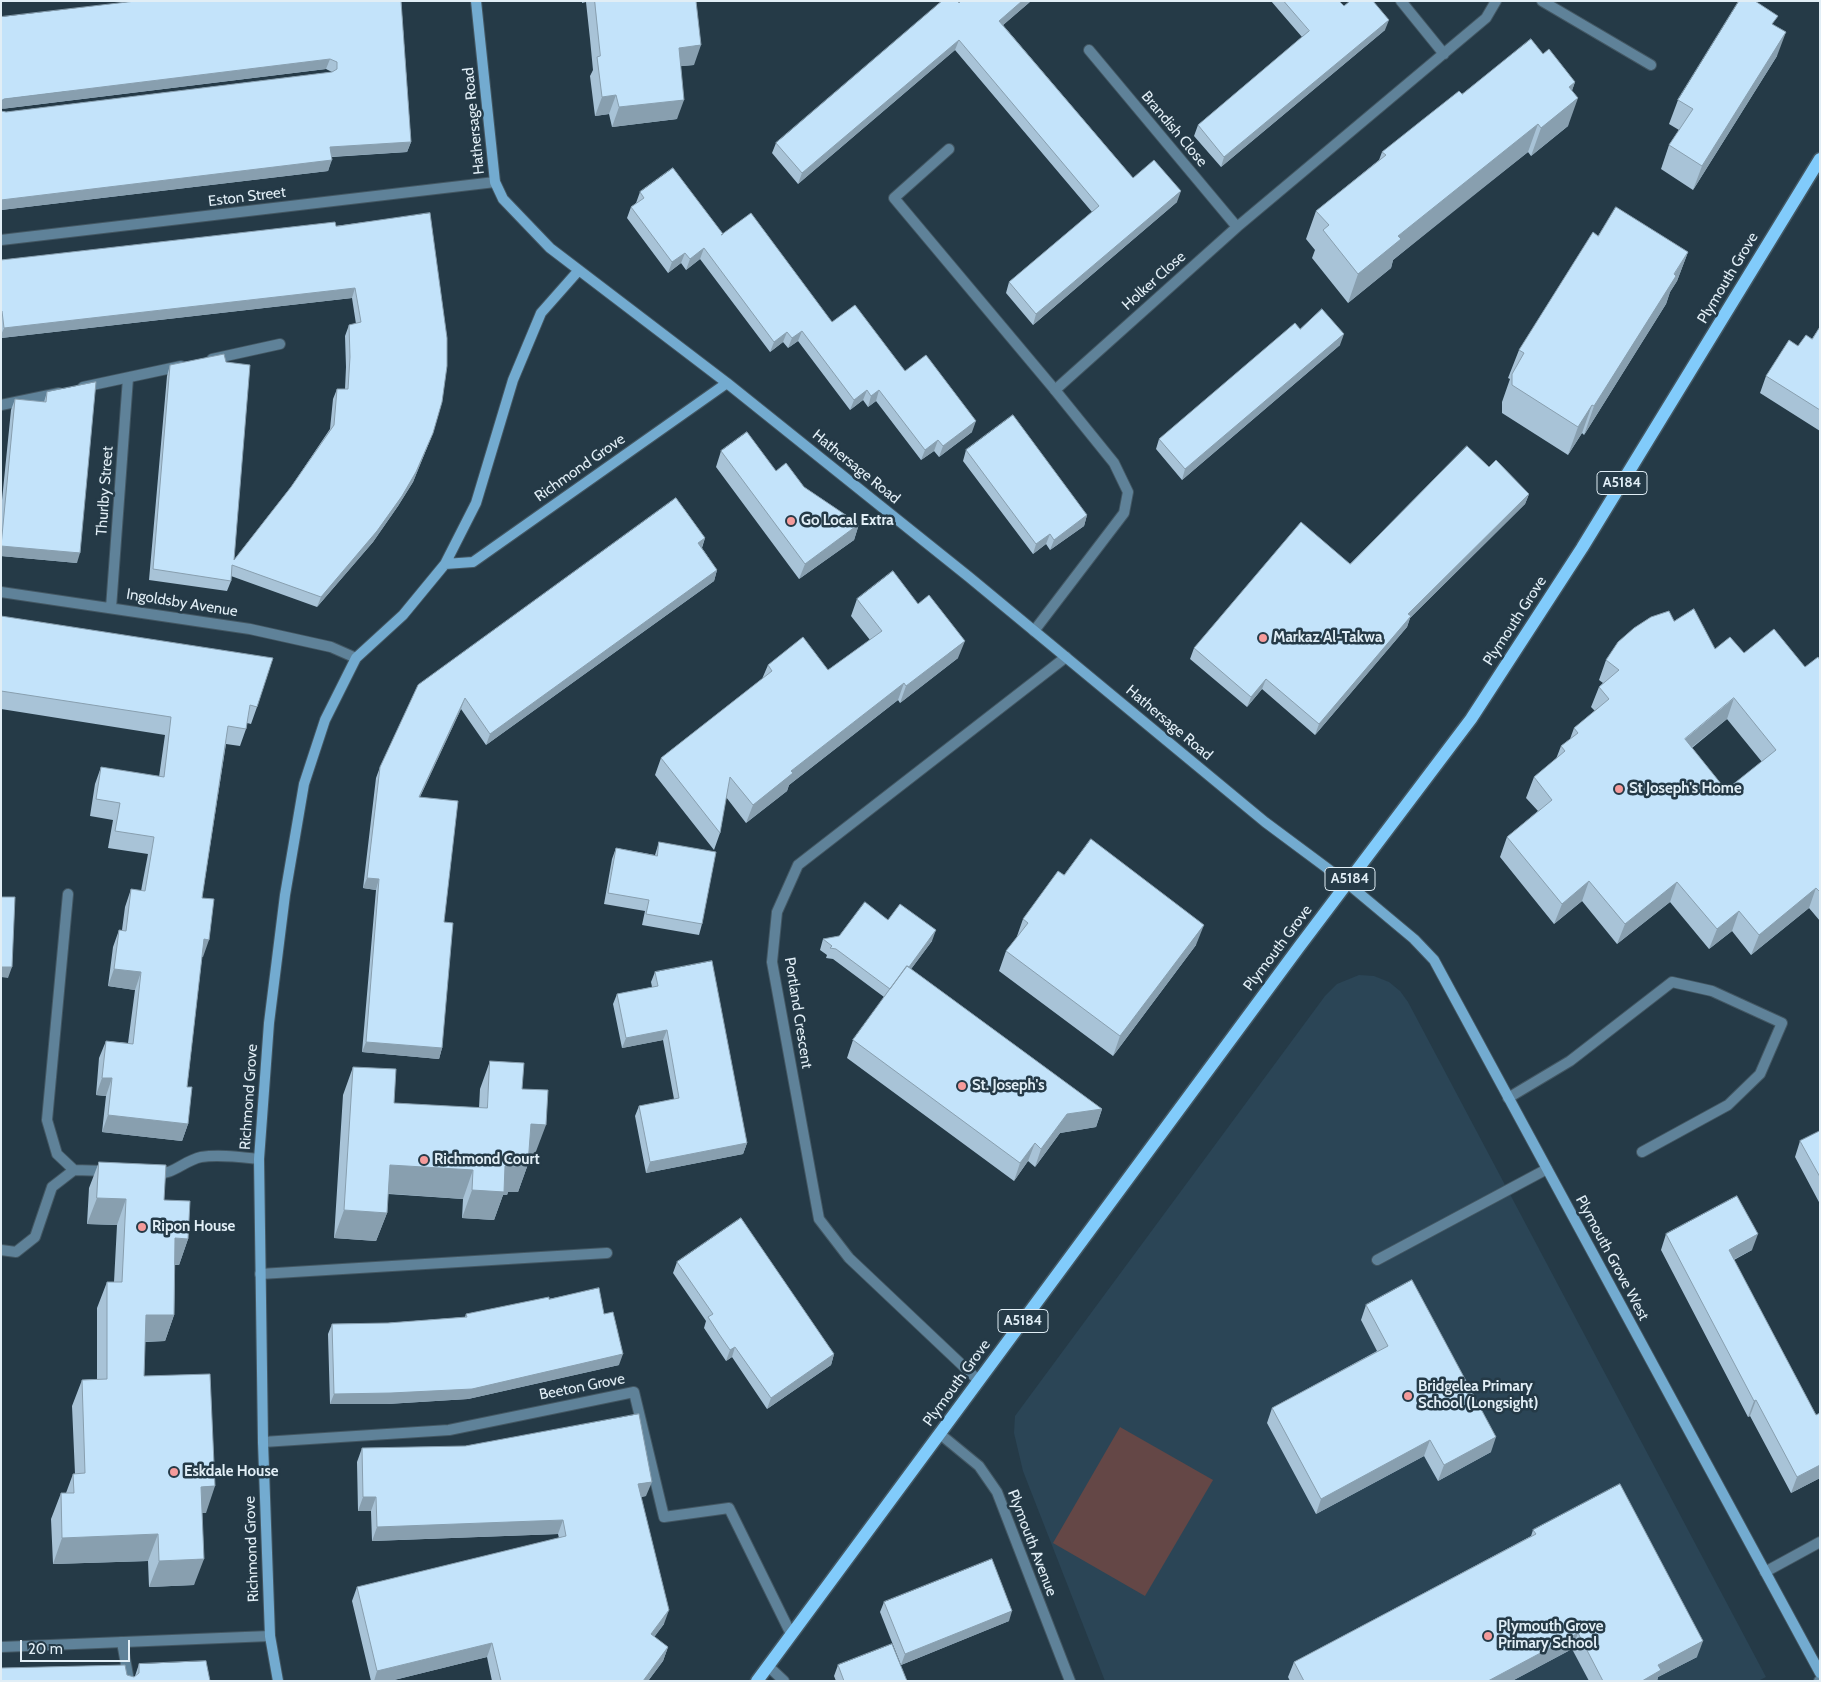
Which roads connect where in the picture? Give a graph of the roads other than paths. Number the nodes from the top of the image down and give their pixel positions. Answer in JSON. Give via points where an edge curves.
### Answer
{"nodes":[{"id":1,"x":476,"y":1,"type":"edge"},
{"id":2,"x":1401,"y":1,"type":"edge"},
{"id":3,"x":1496,"y":1,"type":"edge"},
{"id":4,"x":1542,"y":1,"type":"edge"},
{"id":5,"x":1089,"y":50,"type":"dead end"},
{"id":6,"x":1444,"y":54,"type":"junction"},
{"id":7,"x":1651,"y":65,"type":"dead end"},
{"id":8,"x":949,"y":150,"type":"dead end"},
{"id":9,"x":1820,"y":159,"type":"edge"},
{"id":10,"x":495,"y":182,"type":"junction"},
{"id":11,"x":1237,"y":227,"type":"junction"},
{"id":12,"x":1,"y":240,"type":"edge"},
{"id":13,"x":579,"y":270,"type":"junction"},
{"id":14,"x":280,"y":344,"type":"dead end"},
{"id":15,"x":128,"y":378,"type":"junction"},
{"id":16,"x":727,"y":383,"type":"junction"},
{"id":17,"x":1055,"y":390,"type":"junction"},
{"id":18,"x":1,"y":405,"type":"edge"},
{"id":19,"x":445,"y":564,"type":"junction"},
{"id":20,"x":1,"y":592,"type":"edge"},
{"id":21,"x":111,"y":608,"type":"junction"},
{"id":22,"x":1034,"y":631,"type":"junction"},
{"id":23,"x":1066,"y":657,"type":"junction"},
{"id":24,"x":356,"y":658,"type":"junction"},
{"id":25,"x":1347,"y":884,"type":"junction"},
{"id":26,"x":68,"y":894,"type":"dead end"},
{"id":27,"x":1508,"y":1098,"type":"junction"},
{"id":28,"x":1642,"y":1152,"type":"dead end"},
{"id":29,"x":259,"y":1159,"type":"junction"},
{"id":30,"x":1547,"y":1169,"type":"junction"},
{"id":31,"x":74,"y":1170,"type":"junction"},
{"id":32,"x":121,"y":1172,"type":"edge"},
{"id":33,"x":140,"y":1173,"type":"edge"},
{"id":34,"x":1,"y":1250,"type":"edge"},
{"id":35,"x":608,"y":1253,"type":"dead end"},
{"id":36,"x":1377,"y":1260,"type":"dead end"},
{"id":37,"x":260,"y":1274,"type":"junction"},
{"id":38,"x":979,"y":1381,"type":"junction"},
{"id":39,"x":940,"y":1434,"type":"junction"},
{"id":40,"x":263,"y":1442,"type":"junction"},
{"id":41,"x":1820,"y":1542,"type":"edge"},
{"id":42,"x":1765,"y":1572,"type":"junction"},
{"id":43,"x":791,"y":1634,"type":"junction"},
{"id":44,"x":270,"y":1636,"type":"junction"},
{"id":45,"x":122,"y":1642,"type":"junction"},
{"id":46,"x":1,"y":1647,"type":"edge"},
{"id":47,"x":768,"y":1666,"type":"junction"},
{"id":48,"x":1820,"y":1673,"type":"edge"},
{"id":49,"x":129,"y":1681,"type":"edge"},
{"id":50,"x":278,"y":1681,"type":"edge"},
{"id":51,"x":757,"y":1681,"type":"edge"},
{"id":52,"x":784,"y":1681,"type":"edge"},
{"id":53,"x":1070,"y":1681,"type":"edge"}],
"edges":[{"from":1,"to":10,"type":"street","name":"Hathersage Road"},
{"from":2,"to":6,"type":"street"},
{"from":3,"to":6,"type":"street","name":"Holker Close","via":[[1486,18]]},
{"from":4,"to":7,"type":"street"},
{"from":5,"to":11,"type":"street","name":"Brandish Close"},
{"from":6,"to":11,"type":"street","name":"Holker Close"},
{"from":8,"to":17,"type":"street","via":[[894,198]]},
{"from":9,"to":25,"type":"main road","name":"Plymouth Grove","number":"A5184","via":[[1535,621],[1471,719]]},
{"from":10,"to":12,"type":"street","name":"Eston Street"},
{"from":10,"to":13,"type":"street","name":"Hathersage Road","via":[[503,199],[528,226]]},
{"from":11,"to":17,"type":"street","name":"Holker Close"},
{"from":13,"to":16,"type":"street","name":"Hathersage Road"},
{"from":13,"to":19,"type":"street","name":"Richmond Grove","via":[[541,313],[513,380],[476,503]]},
{"from":14,"to":15,"type":"street"},
{"from":15,"to":18,"type":"street"},
{"from":15,"to":21,"type":"street","name":"Thurlby Street"},
{"from":16,"to":19,"type":"street","name":"Richmond Grove","via":[[474,562]]},
{"from":16,"to":22,"type":"street","name":"Hathersage Road"},
{"from":17,"to":22,"type":"street","via":[[1114,463],[1128,492],[1124,513]]},
{"from":19,"to":24,"type":"street","name":"Richmond Grove","via":[[403,615]]},
{"from":20,"to":21,"type":"street","name":"Ingoldsby Avenue"},
{"from":21,"to":24,"type":"street","name":"Ingoldsby Avenue","via":[[250,629],[331,647]]},
{"from":22,"to":23,"type":"street","name":"Hathersage Road"},
{"from":23,"to":25,"type":"street","name":"Hathersage Road","via":[[1265,822]]},
{"from":23,"to":38,"type":"street","name":"Portland Crescent","via":[[798,865],[776,912],[772,962],[819,1219],[849,1258]]},
{"from":24,"to":29,"type":"street","name":"Richmond Grove","via":[[325,720],[304,784],[285,895],[269,1023]]},
{"from":25,"to":27,"type":"street","name":"Plymouth Grove West","via":[[1421,945],[1434,960]]},
{"from":25,"to":38,"type":"main road","name":"Plymouth Grove","number":"A5184"},
{"from":26,"to":31,"type":"street","via":[[47,1120],[57,1154]]},
{"from":27,"to":28,"type":"street","via":[[1570,1061],[1672,982],[1712,990],[1782,1023],[1760,1074],[1728,1105]]},
{"from":27,"to":30,"type":"street","name":"Plymouth Grove West"},
{"from":29,"to":33,"type":"street","via":[[201,1157],[174,1171]]},
{"from":29,"to":37,"type":"street","name":"Richmond Grove"},
{"from":30,"to":36,"type":"street"},
{"from":30,"to":42,"type":"street","name":"Plymouth Grove West"},
{"from":31,"to":32,"type":"street"},
{"from":31,"to":34,"type":"street","via":[[52,1187],[35,1237],[16,1252]]},
{"from":35,"to":37,"type":"street"},
{"from":37,"to":40,"type":"street","name":"Richmond Grove"},
{"from":38,"to":39,"type":"main road","name":"Plymouth Grove","number":"A5184"},
{"from":39,"to":43,"type":"main road","name":"Plymouth Grove","number":"A5184"},
{"from":39,"to":53,"type":"street","name":"Plymouth Avenue","via":[[979,1466],[997,1492]]},
{"from":40,"to":43,"type":"street","name":"Beeton Grove","via":[[449,1430],[634,1392],[664,1517],[729,1508]]},
{"from":40,"to":44,"type":"street","name":"Richmond Grove"},
{"from":41,"to":42,"type":"street"},
{"from":42,"to":48,"type":"street","name":"Plymouth Grove West"},
{"from":43,"to":47,"type":"main road","name":"Plymouth Grove","number":"A5184"},
{"from":44,"to":45,"type":"street"},
{"from":44,"to":50,"type":"street","name":"Richmond Grove"},
{"from":45,"to":46,"type":"street"},
{"from":45,"to":49,"type":"street"},
{"from":47,"to":51,"type":"main road","name":"Plymouth Grove","number":"A5184"},
{"from":47,"to":52,"type":"street"}]}
